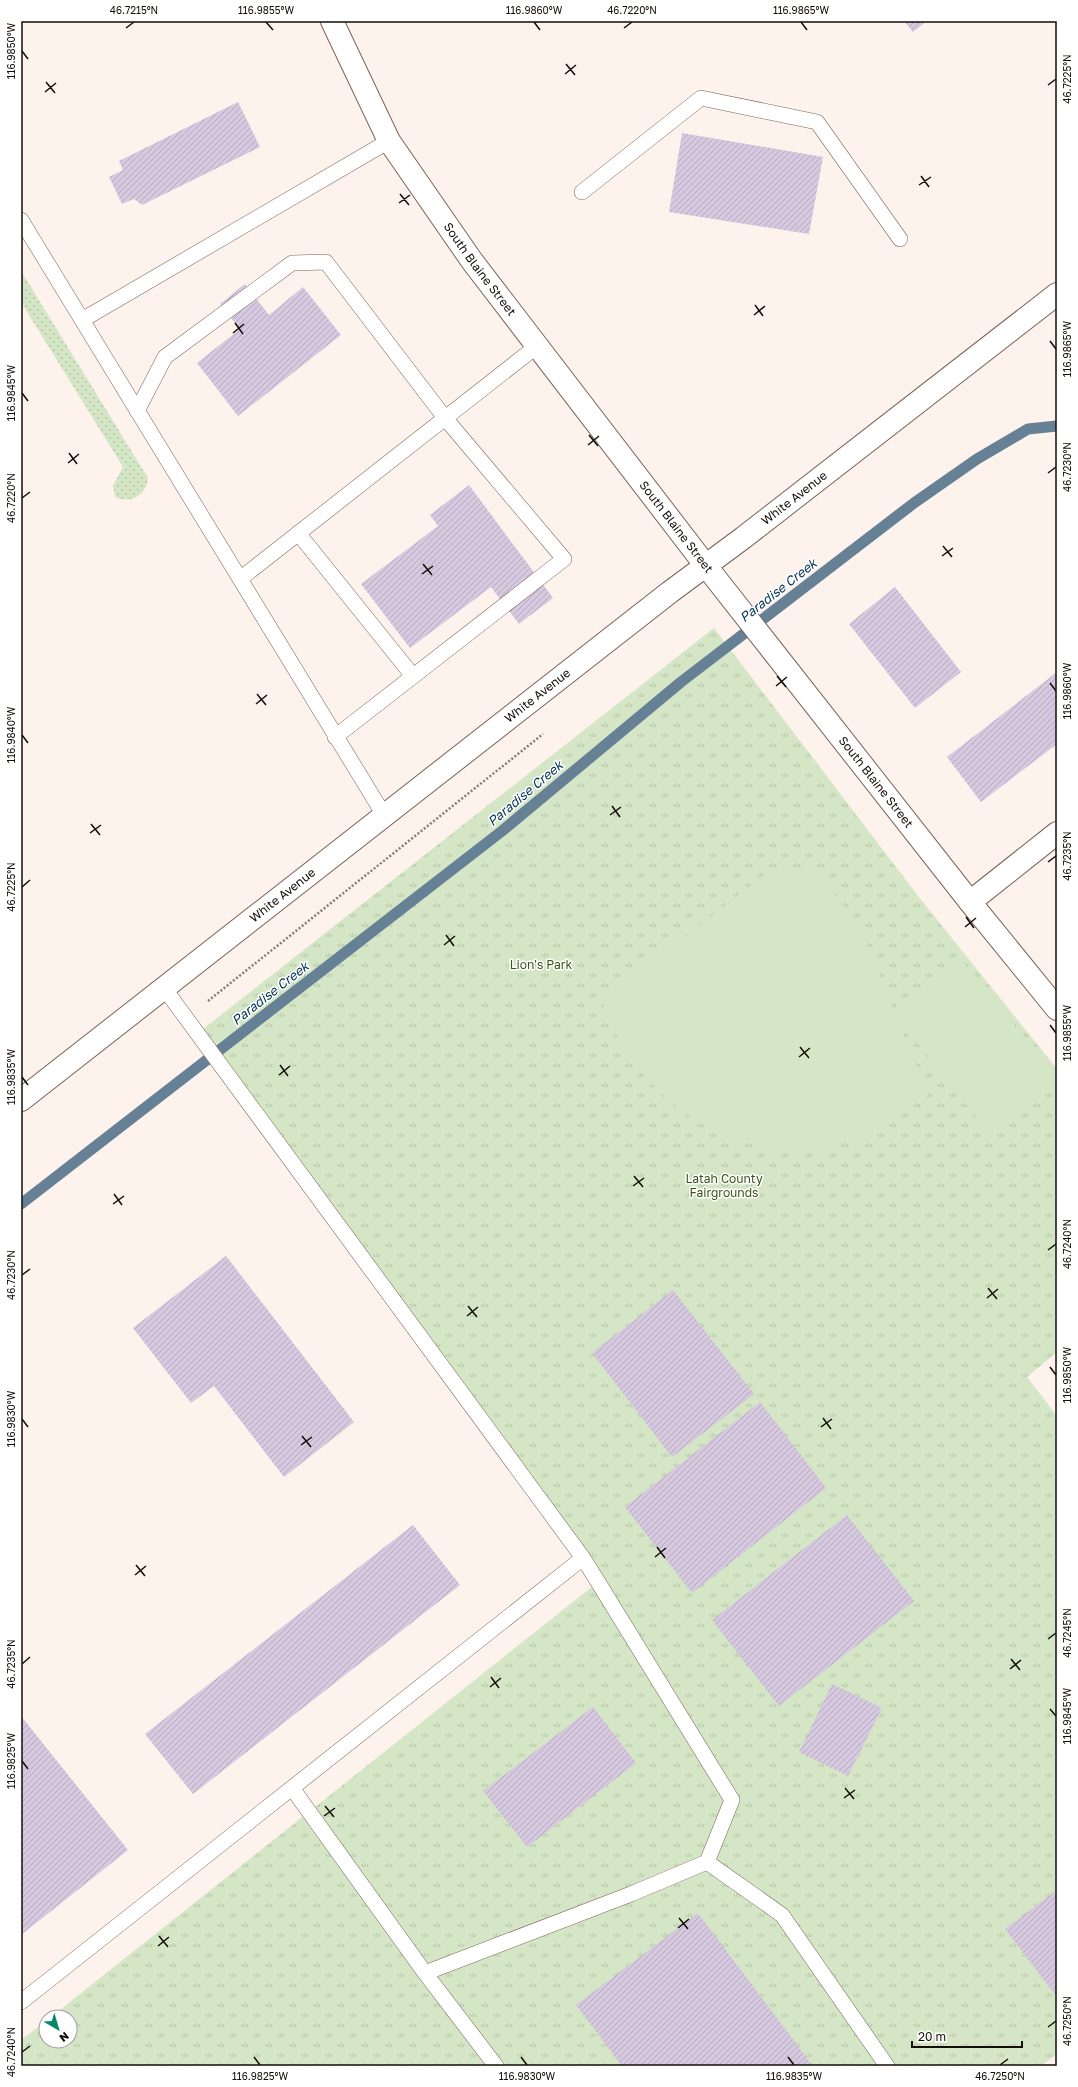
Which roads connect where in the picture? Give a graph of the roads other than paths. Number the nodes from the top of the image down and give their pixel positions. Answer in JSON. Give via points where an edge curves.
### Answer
{"nodes":[{"id":1,"x":332,"y":21,"type":"edge"},
{"id":2,"x":389,"y":141,"type":"junction"},
{"id":3,"x":582,"y":192,"type":"dead end"},
{"id":4,"x":21,"y":220,"type":"edge"},
{"id":5,"x":900,"y":239,"type":"dead end"},
{"id":6,"x":1057,"y":294,"type":"edge"},
{"id":7,"x":82,"y":320,"type":"junction"},
{"id":8,"x":537,"y":346,"type":"junction"},
{"id":9,"x":137,"y":411,"type":"junction"},
{"id":10,"x":444,"y":418,"type":"junction"},
{"id":11,"x":298,"y":533,"type":"junction"},
{"id":12,"x":706,"y":566,"type":"junction"},
{"id":13,"x":240,"y":579,"type":"junction"},
{"id":14,"x":413,"y":676,"type":"junction"},
{"id":15,"x":335,"y":737,"type":"junction"},
{"id":16,"x":384,"y":815,"type":"junction"},
{"id":17,"x":1057,"y":833,"type":"edge"},
{"id":18,"x":970,"y":902,"type":"junction"},
{"id":19,"x":164,"y":988,"type":"junction"},
{"id":20,"x":1057,"y":1009,"type":"edge"},
{"id":21,"x":21,"y":1100,"type":"edge"},
{"id":22,"x":584,"y":1558,"type":"junction"},
{"id":23,"x":292,"y":1788,"type":"junction"},
{"id":24,"x":707,"y":1862,"type":"junction"},
{"id":25,"x":425,"y":1973,"type":"junction"},
{"id":26,"x":21,"y":2002,"type":"edge"},
{"id":27,"x":496,"y":2066,"type":"edge"},
{"id":28,"x":887,"y":2066,"type":"edge"}],
"edges":[{"from":1,"to":2,"type":"street","name":"South Blaine Street"},
{"from":2,"to":7,"type":"lane"},
{"from":2,"to":8,"type":"street","name":"South Blaine Street","via":[[472,261]]},
{"from":3,"to":5,"type":"lane","via":[[701,98],[817,122]]},
{"from":4,"to":7,"type":"lane"},
{"from":6,"to":12,"type":"street","name":"White Avenue"},
{"from":7,"to":9,"type":"lane"},
{"from":8,"to":10,"type":"lane"},
{"from":8,"to":12,"type":"street","name":"South Blaine Street"},
{"from":9,"to":10,"type":"lane","via":[[165,357],[292,263],[326,262]]},
{"from":9,"to":13,"type":"lane"},
{"from":10,"to":11,"type":"lane"},
{"from":10,"to":14,"type":"lane","via":[[564,559]]},
{"from":11,"to":13,"type":"lane"},
{"from":11,"to":14,"type":"lane"},
{"from":12,"to":16,"type":"street","name":"White Avenue"},
{"from":12,"to":18,"type":"street","name":"South Blaine Street"},
{"from":13,"to":15,"type":"lane"},
{"from":14,"to":15,"type":"lane"},
{"from":15,"to":16,"type":"lane"},
{"from":16,"to":19,"type":"street","name":"White Avenue"},
{"from":17,"to":18,"type":"street"},
{"from":18,"to":20,"type":"street","name":"South Blaine Street"},
{"from":19,"to":21,"type":"street","name":"White Avenue"},
{"from":19,"to":22,"type":"lane"},
{"from":22,"to":23,"type":"lane"},
{"from":22,"to":24,"type":"lane","via":[[732,1800]]},
{"from":23,"to":25,"type":"lane"},
{"from":23,"to":26,"type":"lane"},
{"from":24,"to":25,"type":"lane","via":[[624,1897]]},
{"from":24,"to":28,"type":"lane","via":[[782,1916]]},
{"from":25,"to":27,"type":"lane"}]}
